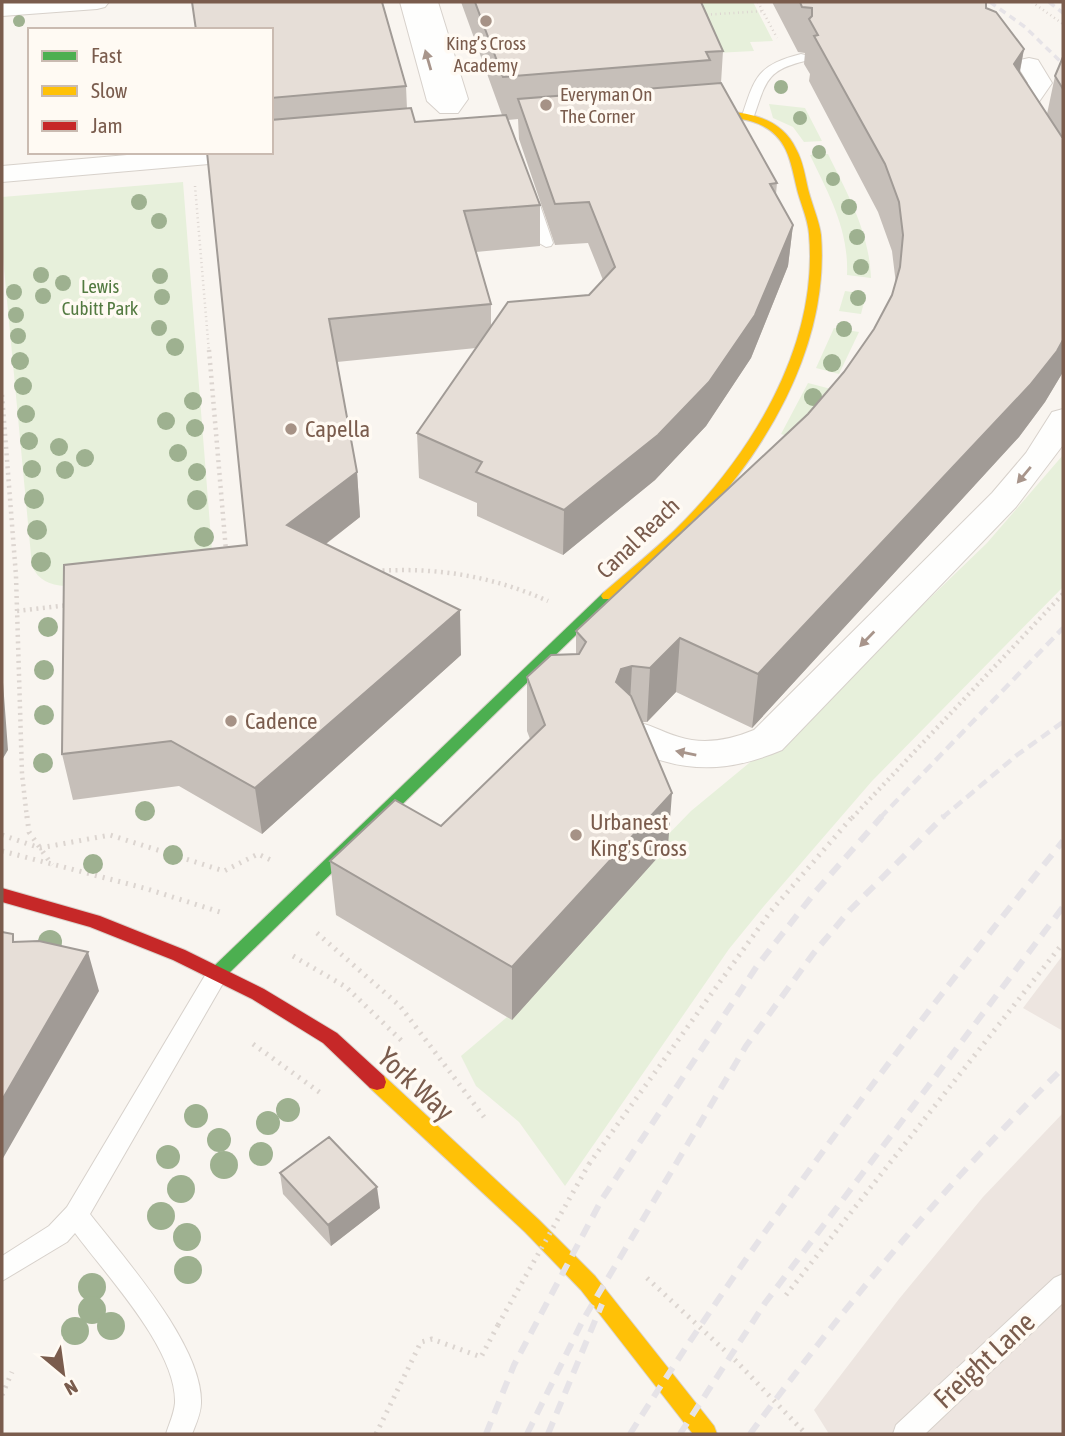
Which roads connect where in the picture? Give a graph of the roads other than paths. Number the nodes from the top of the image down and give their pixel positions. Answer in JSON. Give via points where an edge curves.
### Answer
{"nodes":[{"id":1,"x":97,"y":2,"type":"edge"},
{"id":2,"x":411,"y":2,"type":"edge"},
{"id":3,"x":426,"y":2,"type":"edge"},
{"id":4,"x":2,"y":9,"type":"edge"},
{"id":5,"x":801,"y":58,"type":"dead end"},
{"id":6,"x":1022,"y":61,"type":"dead end"},
{"id":7,"x":449,"y":108,"type":"junction"},
{"id":8,"x":668,"y":114,"type":"edge"},
{"id":9,"x":748,"y":116,"type":"junction"},
{"id":10,"x":457,"y":133,"type":"edge"},
{"id":11,"x":230,"y":154,"type":"edge"},
{"id":12,"x":2,"y":174,"type":"edge"},
{"id":13,"x":1063,"y":177,"type":"edge"},
{"id":14,"x":528,"y":192,"type":"edge"},
{"id":15,"x":546,"y":243,"type":"dead end"},
{"id":16,"x":1063,"y":419,"type":"edge"},
{"id":17,"x":635,"y":734,"type":"edge"},
{"id":18,"x":2,"y":895,"type":"edge"},
{"id":19,"x":218,"y":973,"type":"junction"},
{"id":20,"x":76,"y":1215,"type":"junction"},
{"id":21,"x":2,"y":1270,"type":"edge"},
{"id":22,"x":1063,"y":1286,"type":"edge"},
{"id":23,"x":179,"y":1434,"type":"edge"},
{"id":24,"x":706,"y":1434,"type":"edge"},
{"id":25,"x":906,"y":1434,"type":"edge"}],
"edges":[{"from":1,"to":4,"type":"street"},
{"from":7,"to":2,"type":"street","one_way":true,"via":[[440,101]]},
{"from":3,"to":7,"type":"street","via":[[455,99]]},
{"from":5,"to":9,"type":"lane","via":[[771,66],[761,75]]},
{"from":6,"to":13,"type":"street","via":[[1040,83],[1021,109]]},
{"from":7,"to":10,"type":"street"},
{"from":8,"to":9,"type":"street"},
{"from":9,"to":19,"type":"street","name":"Canal Reach","via":[[774,127],[788,142],[815,234],[815,278],[802,343],[777,404],[720,489],[681,532],[584,617],[538,684],[313,880]]},
{"from":11,"to":12,"type":"street"},
{"from":14,"to":15,"type":"lane"},
{"from":16,"to":17,"type":"street","one_way":true,"via":[[1003,500],[768,740],[745,752],[716,757],[685,754]]},
{"from":18,"to":19,"type":"street","name":"York Way","via":[[94,921]]},
{"from":19,"to":20,"type":"lane"},
{"from":19,"to":24,"type":"street","name":"York Way","via":[[330,1038],[532,1226],[588,1283]]},
{"from":20,"to":21,"type":"lane","via":[[58,1234]]},
{"from":20,"to":23,"type":"lane","via":[[168,1340],[184,1374],[189,1402]]},
{"from":22,"to":25,"type":"lane","name":"Freight Lane"}]}
